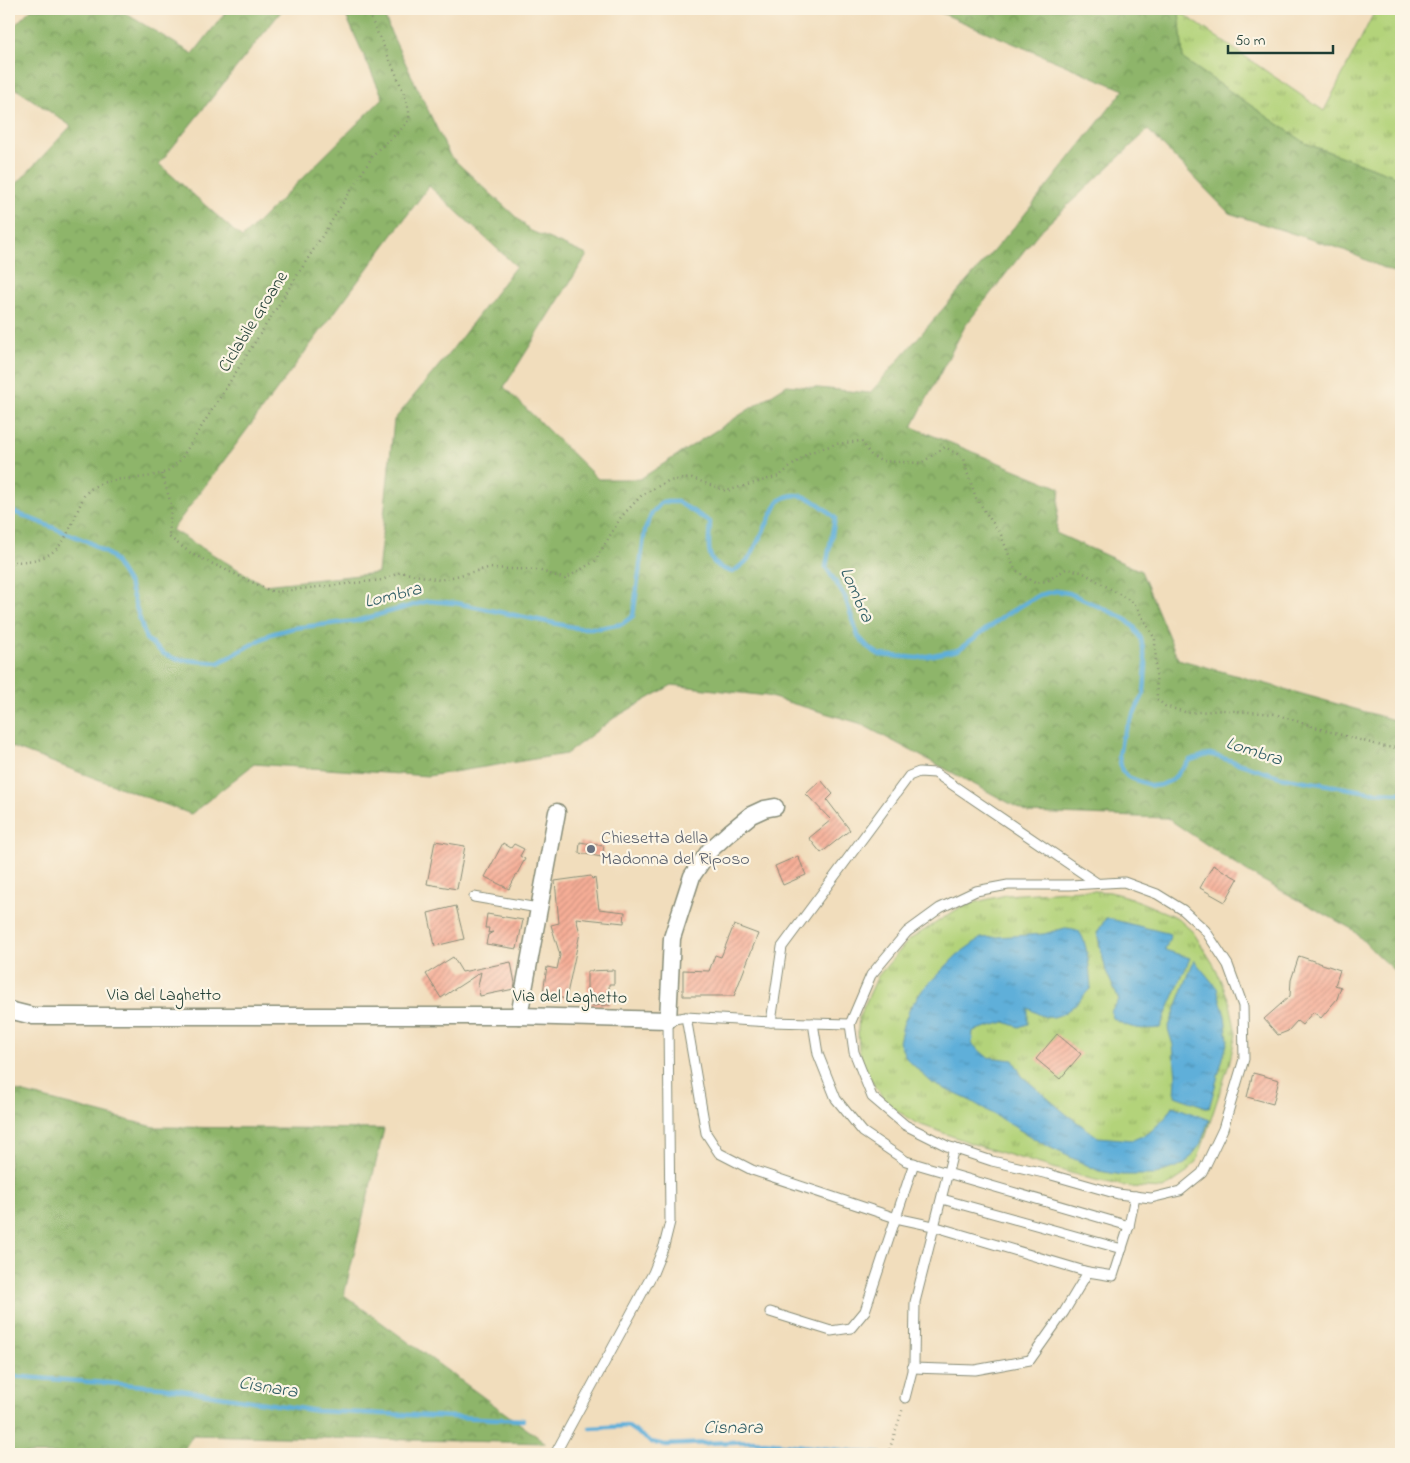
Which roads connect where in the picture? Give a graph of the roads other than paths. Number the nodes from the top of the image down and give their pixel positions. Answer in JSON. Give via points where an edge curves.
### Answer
{"nodes":[{"id":1,"x":775,"y":807,"type":"dead end"},
{"id":2,"x":556,"y":812,"type":"dead end"},
{"id":3,"x":1097,"y":884,"type":"junction"},
{"id":4,"x":474,"y":896,"type":"dead end"},
{"id":5,"x":538,"y":908,"type":"junction"},
{"id":6,"x":9,"y":1010,"type":"edge"},
{"id":7,"x":519,"y":1016,"type":"junction"},
{"id":8,"x":686,"y":1018,"type":"junction"},
{"id":9,"x":668,"y":1020,"type":"junction"},
{"id":10,"x":771,"y":1022,"type":"junction"},
{"id":11,"x":813,"y":1023,"type":"junction"},
{"id":12,"x":850,"y":1024,"type":"junction"},
{"id":13,"x":954,"y":1148,"type":"junction"},
{"id":14,"x":914,"y":1163,"type":"junction"},
{"id":15,"x":948,"y":1173,"type":"junction"},
{"id":16,"x":1135,"y":1196,"type":"junction"},
{"id":17,"x":942,"y":1199,"type":"junction"},
{"id":18,"x":896,"y":1218,"type":"junction"},
{"id":19,"x":933,"y":1226,"type":"junction"},
{"id":20,"x":1129,"y":1226,"type":"junction"},
{"id":21,"x":1122,"y":1249,"type":"junction"},
{"id":22,"x":1088,"y":1272,"type":"junction"},
{"id":23,"x":770,"y":1312,"type":"dead end"},
{"id":24,"x":912,"y":1368,"type":"junction"},
{"id":25,"x":905,"y":1398,"type":"road end"},
{"id":26,"x":555,"y":1454,"type":"edge"}],
"edges":[{"from":1,"to":9,"type":"street","via":[[751,815],[730,832],[709,852],[692,876],[672,938]]},
{"from":2,"to":5,"type":"street"},
{"from":3,"to":10,"type":"lane","via":[[935,773],[919,772],[909,776],[782,947]]},
{"from":3,"to":12,"type":"lane","via":[[1008,885],[976,891],[940,908],[907,932],[871,974]]},
{"from":3,"to":16,"type":"lane","via":[[1124,882],[1156,894],[1183,910],[1205,930],[1228,965],[1242,1006],[1244,1059],[1223,1129],[1202,1173],[1180,1191],[1151,1198]]},
{"from":4,"to":5,"type":"lane"},
{"from":5,"to":7,"type":"street"},
{"from":6,"to":7,"type":"street","name":"Via del Laghetto","via":[[33,1016]]},
{"from":7,"to":9,"type":"street","name":"Via del Laghetto"},
{"from":8,"to":9,"type":"lane"},
{"from":8,"to":10,"type":"lane"},
{"from":8,"to":18,"type":"lane","via":[[706,1133],[719,1153],[752,1170]]},
{"from":9,"to":26,"type":"lane","via":[[670,1222],[653,1273]]},
{"from":10,"to":11,"type":"lane"},
{"from":11,"to":12,"type":"lane"},
{"from":11,"to":14,"type":"lane","via":[[818,1054],[836,1100],[863,1132]]},
{"from":12,"to":13,"type":"lane","via":[[854,1052],[872,1097],[905,1124]]},
{"from":13,"to":15,"type":"lane"},
{"from":13,"to":16,"type":"lane","via":[[992,1161]]},
{"from":14,"to":15,"type":"lane"},
{"from":14,"to":18,"type":"lane"},
{"from":15,"to":17,"type":"lane"},
{"from":15,"to":20,"type":"lane"},
{"from":16,"to":20,"type":"lane"},
{"from":17,"to":19,"type":"lane"},
{"from":17,"to":21,"type":"lane"},
{"from":18,"to":19,"type":"lane"},
{"from":18,"to":23,"type":"lane","via":[[865,1311],[851,1328],[831,1331]]},
{"from":19,"to":22,"type":"lane"},
{"from":19,"to":24,"type":"lane","via":[[916,1302]]},
{"from":20,"to":21,"type":"lane"},
{"from":21,"to":22,"type":"lane","via":[[1113,1276]]},
{"from":22,"to":24,"type":"lane","via":[[1030,1360],[975,1370]]},
{"from":24,"to":25,"type":"lane"}]}
